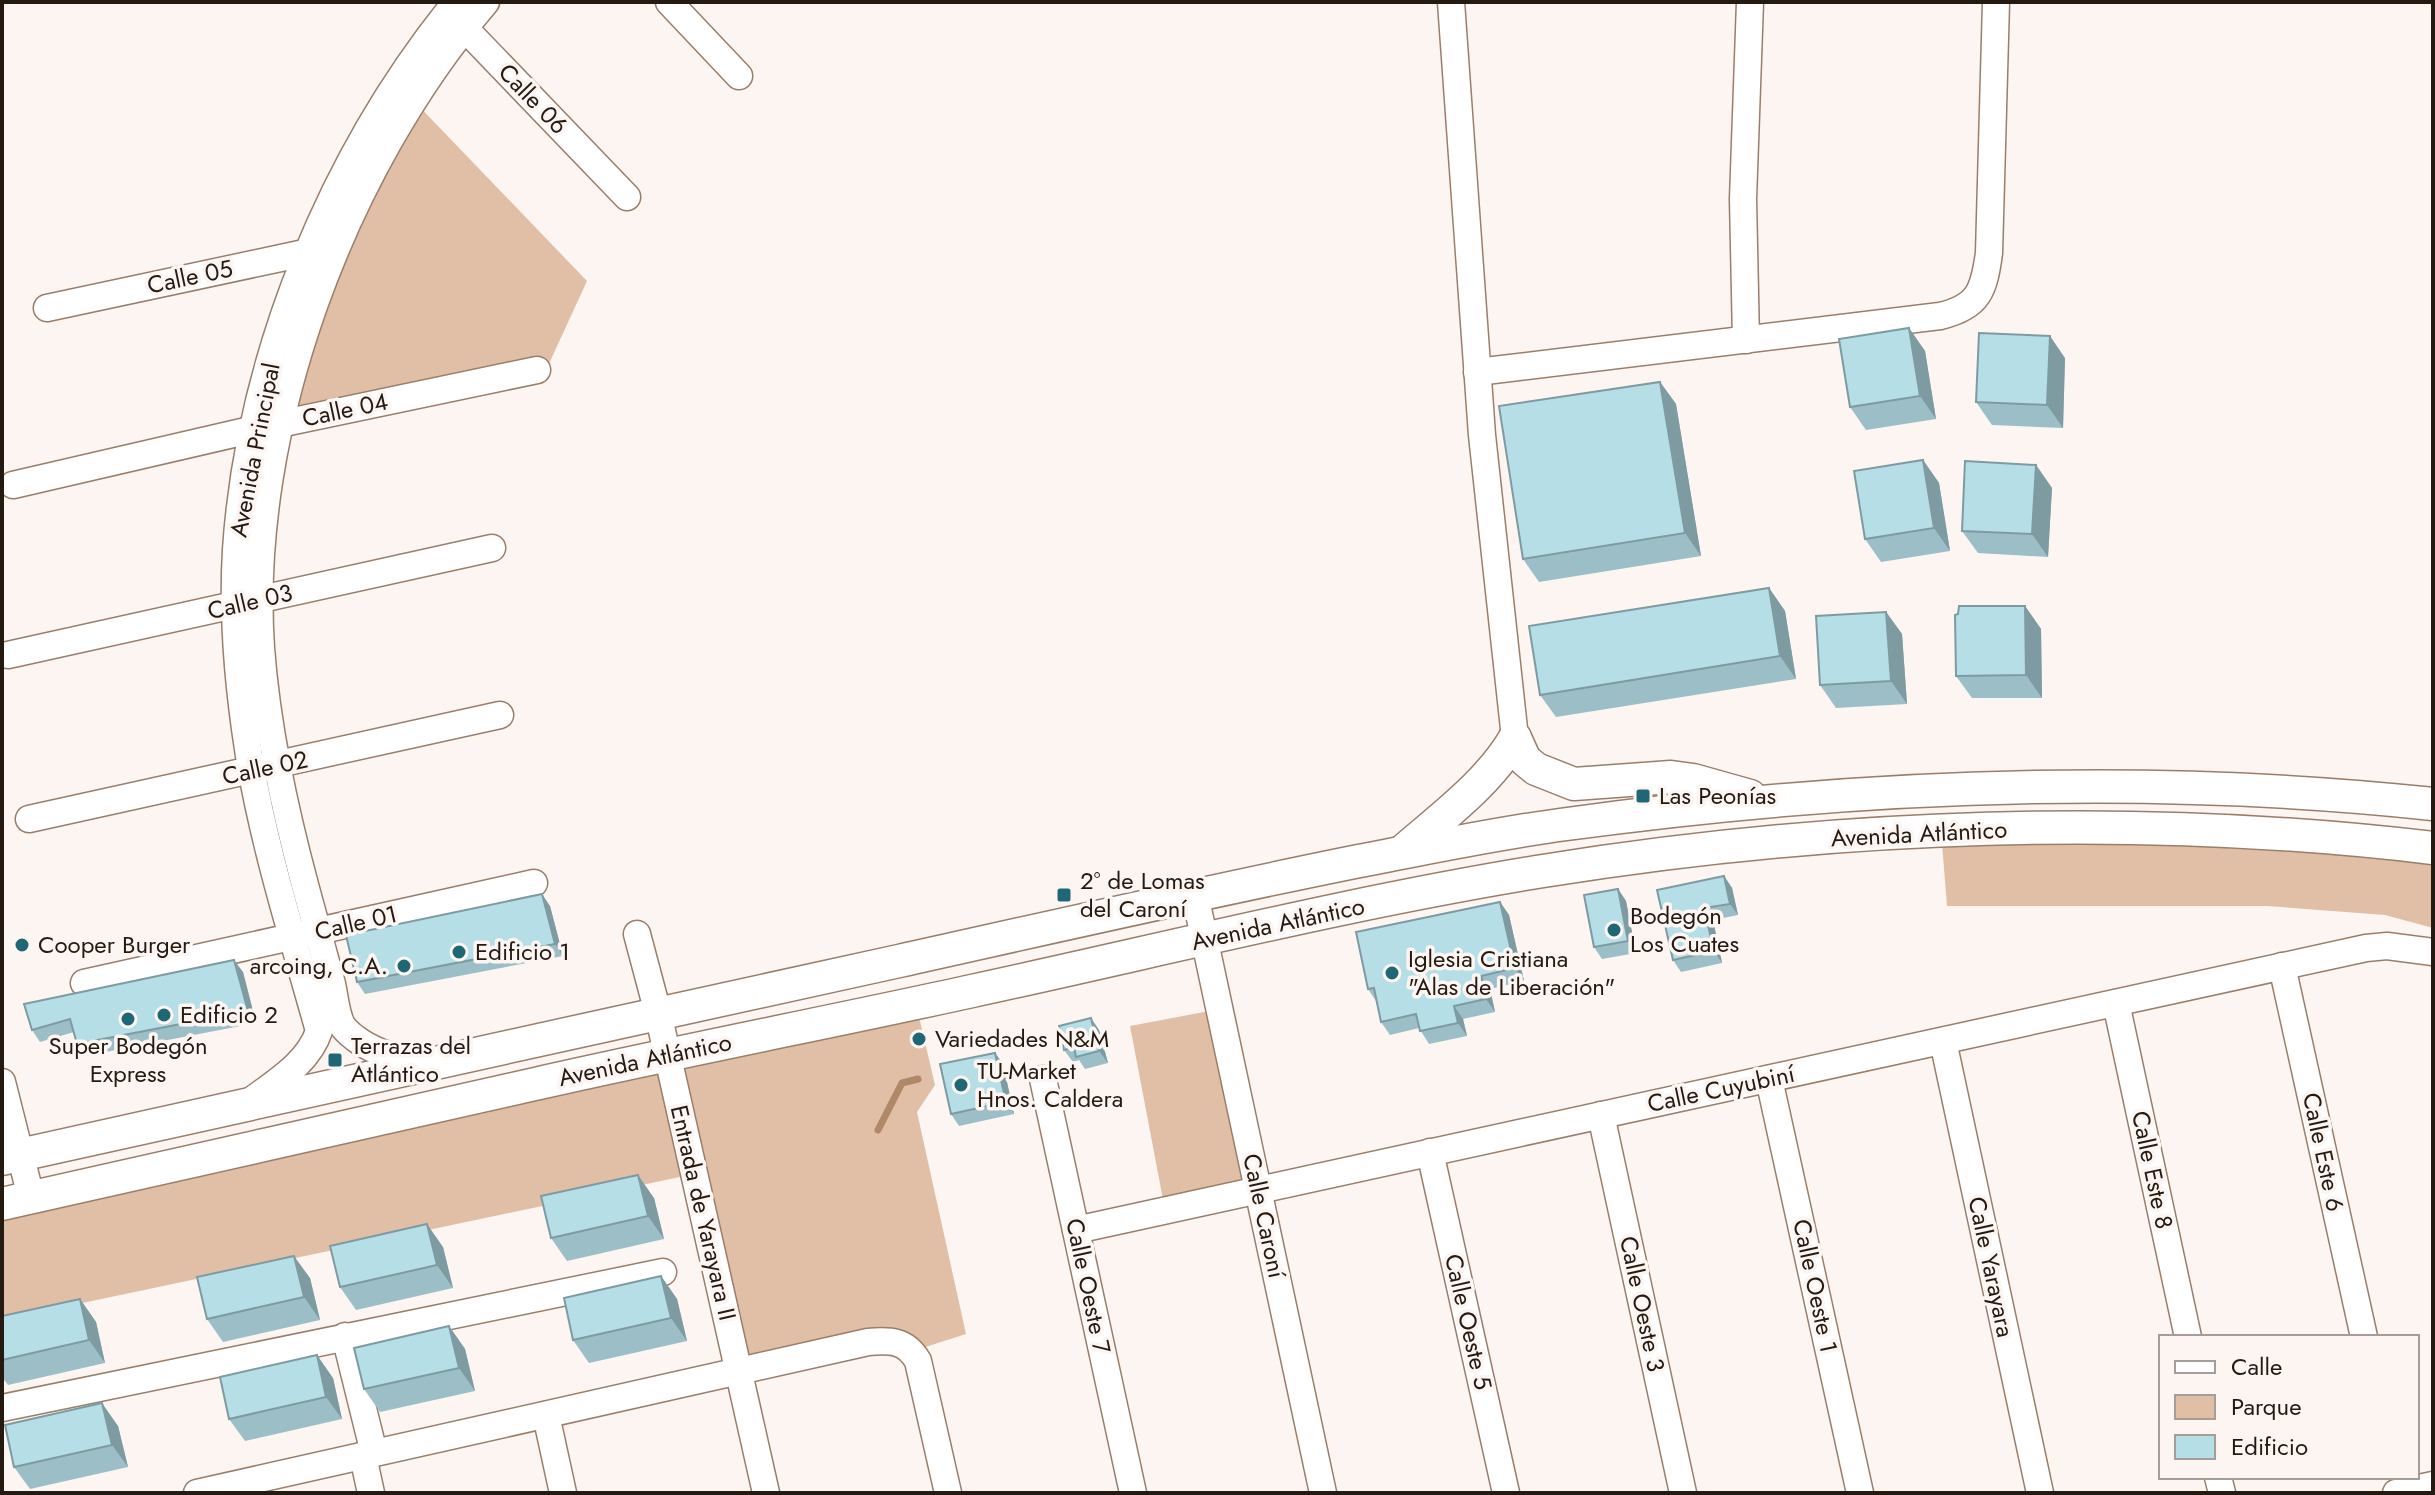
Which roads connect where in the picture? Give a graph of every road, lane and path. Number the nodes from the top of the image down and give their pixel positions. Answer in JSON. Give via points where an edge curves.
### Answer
{"nodes":[{"id":1,"x":486,"y":2,"type":"edge"},
{"id":2,"x":669,"y":2,"type":"edge"},
{"id":3,"x":1451,"y":2,"type":"edge"},
{"id":4,"x":1750,"y":2,"type":"edge"},
{"id":5,"x":1996,"y":2,"type":"edge"},
{"id":6,"x":452,"y":11,"type":"edge"},
{"id":7,"x":739,"y":76,"type":"dead end"},
{"id":8,"x":627,"y":197,"type":"dead end"},
{"id":9,"x":320,"y":256,"type":"junction"},
{"id":10,"x":47,"y":308,"type":"dead end"},
{"id":11,"x":1746,"y":340,"type":"junction"},
{"id":12,"x":537,"y":370,"type":"dead end"},
{"id":13,"x":1477,"y":372,"type":"junction"},
{"id":14,"x":268,"y":427,"type":"junction"},
{"id":15,"x":13,"y":485,"type":"dead end"},
{"id":16,"x":492,"y":548,"type":"dead end"},
{"id":17,"x":248,"y":602,"type":"junction"},
{"id":18,"x":8,"y":655,"type":"dead end"},
{"id":19,"x":500,"y":715,"type":"dead end"},
{"id":20,"x":1515,"y":738,"type":"junction"},
{"id":21,"x":265,"y":768,"type":"junction"},
{"id":22,"x":1764,"y":801,"type":"junction"},
{"id":23,"x":2433,"y":804,"type":"edge"},
{"id":24,"x":29,"y":819,"type":"dead end"},
{"id":25,"x":2433,"y":848,"type":"edge"},
{"id":26,"x":1401,"y":853,"type":"junction"},
{"id":27,"x":534,"y":883,"type":"dead end"},
{"id":28,"x":1195,"y":895,"type":"junction"},
{"id":29,"x":637,"y":934,"type":"dead end"},
{"id":30,"x":306,"y":935,"type":"junction"},
{"id":31,"x":1205,"y":940,"type":"junction"},
{"id":32,"x":2433,"y":952,"type":"edge"},
{"id":33,"x":2282,"y":966,"type":"junction"},
{"id":34,"x":84,"y":983,"type":"dead end"},
{"id":35,"x":2116,"y":1003,"type":"junction"},
{"id":36,"x":658,"y":1013,"type":"junction"},
{"id":37,"x":331,"y":1028,"type":"junction"},
{"id":38,"x":1943,"y":1041,"type":"junction"},
{"id":39,"x":667,"y":1056,"type":"junction"},
{"id":40,"x":421,"y":1065,"type":"junction"},
{"id":41,"x":1043,"y":1079,"type":"dead end"},
{"id":42,"x":1769,"y":1079,"type":"junction"},
{"id":43,"x":2,"y":1082,"type":"edge"},
{"id":44,"x":248,"y":1103,"type":"junction"},
{"id":45,"x":1601,"y":1115,"type":"junction"},
{"id":46,"x":1430,"y":1152,"type":"junction"},
{"id":47,"x":12,"y":1156,"type":"edge"},
{"id":48,"x":1258,"y":1188,"type":"junction"},
{"id":49,"x":17,"y":1200,"type":"edge"},
{"id":50,"x":1076,"y":1230,"type":"junction"},
{"id":51,"x":663,"y":1272,"type":"dead end"},
{"id":52,"x":2188,"y":1335,"type":"edge"},
{"id":53,"x":2364,"y":1335,"type":"edge"},
{"id":54,"x":345,"y":1336,"type":"junction"},
{"id":55,"x":739,"y":1371,"type":"junction"},
{"id":56,"x":2,"y":1408,"type":"edge"},
{"id":57,"x":546,"y":1415,"type":"junction"},
{"id":58,"x":368,"y":1454,"type":"junction"},
{"id":59,"x":2433,"y":1485,"type":"edge"},
{"id":60,"x":197,"y":1493,"type":"edge"},
{"id":61,"x":371,"y":1493,"type":"edge"},
{"id":62,"x":563,"y":1493,"type":"edge"},
{"id":63,"x":766,"y":1493,"type":"edge"},
{"id":64,"x":948,"y":1493,"type":"edge"},
{"id":65,"x":1133,"y":1493,"type":"edge"},
{"id":66,"x":1323,"y":1493,"type":"edge"},
{"id":67,"x":1506,"y":1493,"type":"edge"},
{"id":68,"x":1683,"y":1493,"type":"edge"},
{"id":69,"x":1860,"y":1493,"type":"edge"},
{"id":70,"x":2040,"y":1493,"type":"edge"},
{"id":71,"x":2398,"y":1493,"type":"edge"}],
"edges":[{"from":1,"to":6,"type":"street","name":"Avenida Principal"},
{"from":2,"to":7,"type":"street"},
{"from":3,"to":13,"type":"street"},
{"from":4,"to":11,"type":"street","via":[[1743,199]]},
{"from":5,"to":11,"type":"street","via":[[1989,253],[1986,277],[1970,305],[1940,316]]},
{"from":6,"to":8,"type":"street","name":"Calle 06"},
{"from":6,"to":9,"type":"street","name":"Avenida Principal","via":[[359,201]]},
{"from":9,"to":10,"type":"street","name":"Calle 05"},
{"from":9,"to":14,"type":"street","name":"Avenida Principal","via":[[308,326]]},
{"from":11,"to":13,"type":"street"},
{"from":12,"to":14,"type":"street","name":"Calle 04"},
{"from":13,"to":20,"type":"street"},
{"from":14,"to":15,"type":"street","name":"Calle 04"},
{"from":14,"to":17,"type":"street","name":"Avenida Principal","via":[[274,448]]},
{"from":16,"to":17,"type":"street","name":"Calle 03"},
{"from":17,"to":18,"type":"street","name":"Calle 03"},
{"from":17,"to":21,"type":"street","name":"Avenida Principal","via":[[261,646]]},
{"from":19,"to":21,"type":"street","name":"Calle 02"},
{"from":20,"to":22,"type":"main road","via":[[1525,760],[1536,769],[1574,784],[1671,777]]},
{"from":20,"to":26,"type":"main road","via":[[1488,776]]},
{"from":21,"to":24,"type":"street","name":"Calle 02"},
{"from":21,"to":30,"type":"street","name":"Avenida Principal"},
{"from":22,"to":23,"type":"main road","name":"Avenida Atlántico","via":[[1943,788],[2102,786],[2283,791]]},
{"from":22,"to":26,"type":"main road","name":"Avenida Atlántico","via":[[1562,824]]},
{"from":25,"to":31,"type":"main road","name":"Avenida Atlántico","via":[[2172,829],[1844,836],[1547,870]]},
{"from":26,"to":28,"type":"main road","name":"Avenida Atlántico"},
{"from":27,"to":30,"type":"street","name":"Calle 01"},
{"from":28,"to":31,"type":"street","name":"Calle Caroní"},
{"from":28,"to":36,"type":"main road","name":"Avenida Atlántico"},
{"from":29,"to":36,"type":"street","name":"Entrada de Yarayara II"},
{"from":30,"to":34,"type":"street","name":"Calle 01"},
{"from":30,"to":37,"type":"street","name":"Avenida Principal"},
{"from":31,"to":39,"type":"main road","name":"Avenida Atlántico"},
{"from":31,"to":48,"type":"street","name":"Calle Caroní"},
{"from":32,"to":33,"type":"street","name":"Calle Cuyubiní","via":[[2387,946]]},
{"from":33,"to":35,"type":"street","name":"Calle Cuyubiní"},
{"from":33,"to":53,"type":"street","name":"Calle Este 6"},
{"from":35,"to":38,"type":"street","name":"Calle Cuyubiní"},
{"from":35,"to":52,"type":"street","name":"Calle Este 8"},
{"from":36,"to":39,"type":"street","name":"Entrada de Yarayara II"},
{"from":36,"to":40,"type":"main road","name":"Avenida Atlántico"},
{"from":37,"to":40,"type":"street","via":[[369,1048]]},
{"from":37,"to":44,"type":"street","via":[[303,1060]]},
{"from":38,"to":42,"type":"street","name":"Calle Cuyubiní"},
{"from":38,"to":70,"type":"street","name":"Calle Yarayara"},
{"from":39,"to":49,"type":"main road","name":"Avenida Atlántico"},
{"from":39,"to":55,"type":"street","name":"Entrada de Yarayara II"},
{"from":40,"to":44,"type":"main road","name":"Avenida Atlántico"},
{"from":41,"to":50,"type":"street","name":"Calle Oeste 7"},
{"from":42,"to":45,"type":"street","name":"Calle Cuyubiní"},
{"from":42,"to":69,"type":"street","name":"Calle Oeste 1"},
{"from":43,"to":47,"type":"street"},
{"from":44,"to":47,"type":"main road","name":"Avenida Atlántico"},
{"from":45,"to":46,"type":"street","name":"Calle Cuyubiní"},
{"from":45,"to":68,"type":"street","name":"Calle Oeste 3"},
{"from":46,"to":48,"type":"street","name":"Calle Cuyubiní"},
{"from":46,"to":67,"type":"street","name":"Calle Oeste 5"},
{"from":47,"to":49,"type":"street"},
{"from":48,"to":50,"type":"street","name":"Calle Cuyubiní"},
{"from":48,"to":66,"type":"street","name":"Calle Caroní"},
{"from":50,"to":65,"type":"street","name":"Calle Oeste 7"},
{"from":51,"to":54,"type":"street"},
{"from":54,"to":56,"type":"street"},
{"from":54,"to":58,"type":"street"},
{"from":55,"to":57,"type":"street"},
{"from":55,"to":63,"type":"street","name":"Entrada de Yarayara II"},
{"from":55,"to":64,"type":"street","via":[[868,1342],[906,1345],[923,1378]]},
{"from":57,"to":58,"type":"street"},
{"from":57,"to":62,"type":"street"},
{"from":58,"to":60,"type":"street"},
{"from":58,"to":61,"type":"street"},
{"from":59,"to":71,"type":"street"}]}
